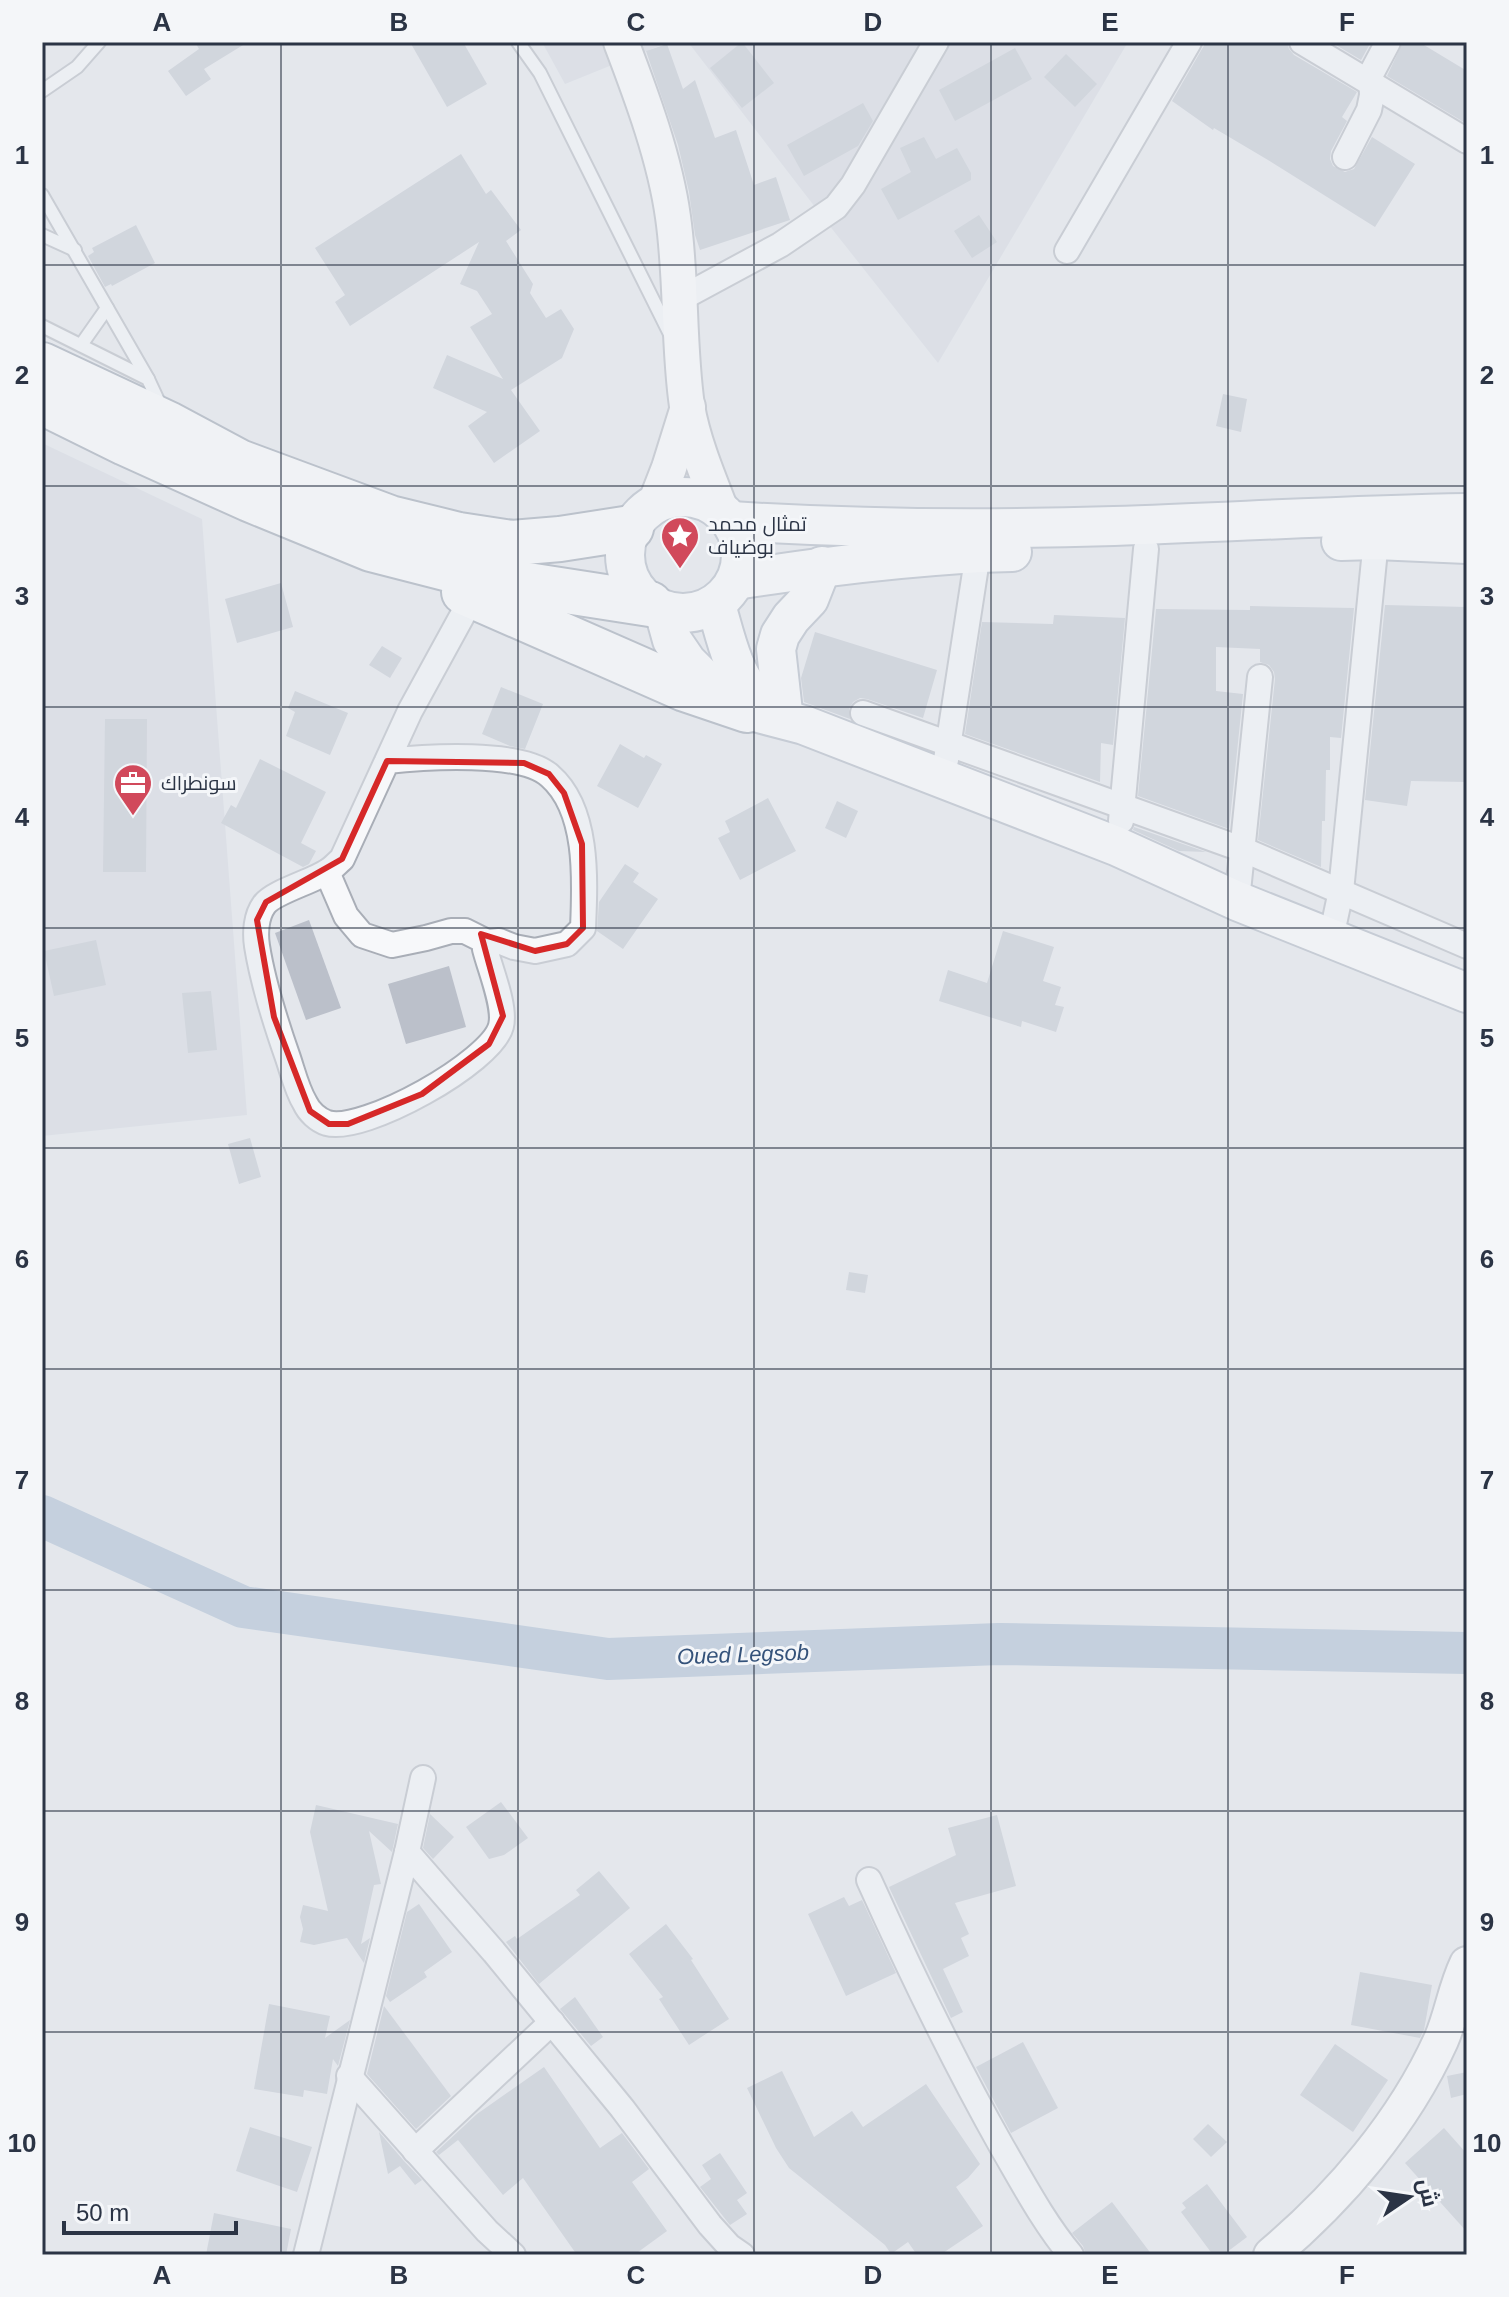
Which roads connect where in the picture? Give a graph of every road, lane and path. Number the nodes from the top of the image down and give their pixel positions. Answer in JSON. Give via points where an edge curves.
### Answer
{"nodes":[{"id":1,"x":99,"y":42,"type":"edge"},
{"id":2,"x":518,"y":42,"type":"edge"},
{"id":3,"x":621,"y":42,"type":"edge"},
{"id":4,"x":936,"y":42,"type":"edge"},
{"id":5,"x":1189,"y":42,"type":"edge"},
{"id":6,"x":1302,"y":42,"type":"edge"},
{"id":7,"x":1388,"y":42,"type":"edge"},
{"id":8,"x":1371,"y":82,"type":"junction"},
{"id":9,"x":42,"y":91,"type":"edge"},
{"id":10,"x":1467,"y":141,"type":"edge"},
{"id":11,"x":1345,"y":157,"type":"dead end"},
{"id":12,"x":42,"y":195,"type":"edge"},
{"id":13,"x":42,"y":235,"type":"edge"},
{"id":14,"x":75,"y":250,"type":"junction"},
{"id":15,"x":1067,"y":251,"type":"dead end"},
{"id":16,"x":680,"y":299,"type":"junction"},
{"id":17,"x":107,"y":308,"type":"junction"},
{"id":18,"x":42,"y":326,"type":"edge"},
{"id":19,"x":81,"y":345,"type":"junction"},
{"id":20,"x":684,"y":362,"type":"junction"},
{"id":21,"x":42,"y":365,"type":"edge"},
{"id":22,"x":148,"y":379,"type":"junction"},
{"id":23,"x":42,"y":402,"type":"edge"},
{"id":24,"x":688,"y":407,"type":"junction"},
{"id":25,"x":168,"y":424,"type":"junction"},
{"id":26,"x":1467,"y":513,"type":"edge"},
{"id":27,"x":643,"y":516,"type":"junction"},
{"id":28,"x":726,"y":516,"type":"junction"},
{"id":29,"x":1376,"y":540,"type":"junction"},
{"id":30,"x":1467,"y":544,"type":"edge"},
{"id":31,"x":371,"y":549,"type":"junction"},
{"id":32,"x":1146,"y":549,"type":"junction"},
{"id":33,"x":978,"y":553,"type":"junction"},
{"id":34,"x":822,"y":566,"type":"junction"},
{"id":35,"x":726,"y":592,"type":"junction"},
{"id":36,"x":473,"y":596,"type":"junction"},
{"id":37,"x":657,"y":607,"type":"junction"},
{"id":38,"x":1260,"y":677,"type":"dead end"},
{"id":39,"x":863,"y":713,"type":"dead end"},
{"id":40,"x":778,"y":716,"type":"junction"},
{"id":41,"x":387,"y":761,"type":"junction"},
{"id":42,"x":946,"y":761,"type":"junction"},
{"id":43,"x":1124,"y":807,"type":"junction"},
{"id":44,"x":1116,"y":846,"type":"junction"},
{"id":45,"x":1244,"y":850,"type":"junction"},
{"id":46,"x":327,"y":872,"type":"junction"},
{"id":47,"x":1341,"y":891,"type":"junction"},
{"id":48,"x":1237,"y":901,"type":"junction"},
{"id":49,"x":1331,"y":938,"type":"junction"},
{"id":50,"x":487,"y":942,"type":"junction"},
{"id":51,"x":1467,"y":946,"type":"edge"},
{"id":52,"x":1467,"y":993,"type":"edge"},
{"id":53,"x":423,"y":1778,"type":"dead end"},
{"id":54,"x":407,"y":1852,"type":"junction"},
{"id":55,"x":869,"y":1880,"type":"dead end"},
{"id":56,"x":1467,"y":1964,"type":"edge"},
{"id":57,"x":552,"y":2022,"type":"junction"},
{"id":58,"x":349,"y":2076,"type":"junction"},
{"id":59,"x":415,"y":2151,"type":"junction"},
{"id":60,"x":306,"y":2255,"type":"edge"},
{"id":61,"x":513,"y":2255,"type":"edge"},
{"id":62,"x":742,"y":2255,"type":"edge"},
{"id":63,"x":1071,"y":2255,"type":"edge"},
{"id":64,"x":1271,"y":2255,"type":"edge"}],
"edges":[{"from":1,"to":9,"type":"lane","via":[[77,67]]},
{"from":2,"to":20,"type":"lane","via":[[540,73]]},
{"from":3,"to":16,"type":"street","via":[[669,188]]},
{"from":4,"to":16,"type":"street","via":[[836,207],[780,245]]},
{"from":5,"to":15,"type":"street"},
{"from":6,"to":8,"type":"street"},
{"from":7,"to":8,"type":"street"},
{"from":8,"to":10,"type":"street"},
{"from":8,"to":11,"type":"street","via":[[1369,110]]},
{"from":12,"to":14,"type":"lane"},
{"from":13,"to":14,"type":"lane"},
{"from":14,"to":17,"type":"lane"},
{"from":16,"to":20,"type":"street"},
{"from":17,"to":19,"type":"lane"},
{"from":17,"to":22,"type":"lane"},
{"from":18,"to":19,"type":"lane"},
{"from":19,"to":22,"type":"lane"},
{"from":20,"to":24,"type":"street"},
{"from":21,"to":25,"type":"highway"},
{"from":22,"to":25,"type":"lane"},
{"from":23,"to":31,"type":"highway","via":[[249,499]]},
{"from":24,"to":27,"type":"street","via":[[669,468]]},
{"from":24,"to":28,"type":"street","via":[[707,476]]},
{"from":25,"to":27,"type":"highway","via":[[239,462],[332,498],[459,535],[512,543],[560,539]]},
{"from":26,"to":28,"type":"main road","via":[[920,528],[803,525]]},
{"from":27,"to":28,"type":"main road","via":[[671,498],[689,497],[706,501]]},
{"from":27,"to":37,"type":"main road","via":[[626,544],[625,561],[637,592]]},
{"from":28,"to":35,"type":"main road","via":[[738,534],[741,565]]},
{"from":29,"to":30,"type":"main road"},
{"from":29,"to":32,"type":"main road"},
{"from":29,"to":47,"type":"street"},
{"from":31,"to":36,"type":"highway"},
{"from":31,"to":37,"type":"highway","via":[[488,579]]},
{"from":32,"to":33,"type":"main road"},
{"from":32,"to":43,"type":"street"},
{"from":33,"to":34,"type":"main road"},
{"from":33,"to":42,"type":"street"},
{"from":34,"to":35,"type":"main road"},
{"from":34,"to":40,"type":"main road","via":[[809,599],[780,635]]},
{"from":35,"to":37,"type":"main road","via":[[700,612],[682,614]]},
{"from":35,"to":40,"type":"main road","via":[[730,652],[749,688]]},
{"from":36,"to":40,"type":"highway","via":[[685,689]]},
{"from":36,"to":41,"type":"street"},
{"from":37,"to":40,"type":"main road","via":[[672,640],[709,684]]},
{"from":38,"to":45,"type":"street"},
{"from":39,"to":42,"type":"street"},
{"from":40,"to":42,"type":"main road"},
{"from":41,"to":46,"type":"street","via":[[342,859]]},
{"from":41,"to":50,"type":"street","via":[[458,758],[524,763],[549,774],[564,793],[582,844],[583,928],[567,944],[535,951]]},
{"from":42,"to":43,"type":"street"},
{"from":42,"to":44,"type":"main road"},
{"from":43,"to":44,"type":"street"},
{"from":43,"to":45,"type":"street"},
{"from":44,"to":48,"type":"main road"},
{"from":45,"to":47,"type":"street"},
{"from":45,"to":48,"type":"street"},
{"from":46,"to":50,"type":"street","via":[[346,916],[362,935],[392,945],[465,931]]},
{"from":46,"to":50,"type":"street","via":[[266,902],[257,920],[257,944],[274,1017],[304,1101],[329,1124],[348,1124],[422,1094],[489,1044],[501,1029],[503,1016]]},
{"from":47,"to":49,"type":"street"},
{"from":47,"to":51,"type":"street"},
{"from":48,"to":49,"type":"main road"},
{"from":49,"to":52,"type":"main road"},
{"from":53,"to":54,"type":"street"},
{"from":54,"to":57,"type":"street"},
{"from":54,"to":58,"type":"street"},
{"from":55,"to":63,"type":"street","via":[[985,2116]]},
{"from":56,"to":64,"type":"street","via":[[1442,2037],[1394,2123],[1357,2171]]},
{"from":57,"to":59,"type":"street"},
{"from":57,"to":62,"type":"street","via":[[710,2225]]},
{"from":58,"to":59,"type":"street"},
{"from":58,"to":60,"type":"street"},
{"from":59,"to":61,"type":"street"}]}
